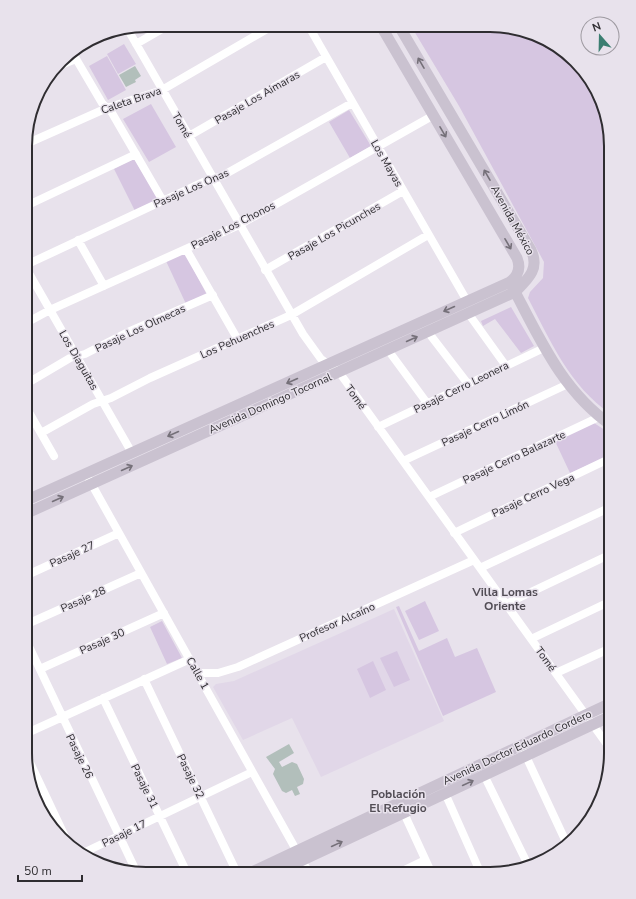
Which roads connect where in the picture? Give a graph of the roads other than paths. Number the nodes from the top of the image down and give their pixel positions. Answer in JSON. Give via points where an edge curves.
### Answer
{"nodes":[{"id":1,"x":157,"y":32,"type":"edge"},
{"id":2,"x":262,"y":32,"type":"edge"},
{"id":3,"x":311,"y":32,"type":"edge"},
{"id":4,"x":385,"y":32,"type":"edge"},
{"id":5,"x":403,"y":32,"type":"edge"},
{"id":6,"x":130,"y":33,"type":"edge"},
{"id":7,"x":136,"y":44,"type":"junction"},
{"id":8,"x":75,"y":57,"type":"edge"},
{"id":9,"x":326,"y":57,"type":"junction"},
{"id":10,"x":162,"y":90,"type":"junction"},
{"id":11,"x":352,"y":103,"type":"junction"},
{"id":12,"x":107,"y":108,"type":"junction"},
{"id":13,"x":434,"y":115,"type":"junction"},
{"id":14,"x":189,"y":136,"type":"junction"},
{"id":15,"x":32,"y":141,"type":"edge"},
{"id":16,"x":377,"y":147,"type":"junction"},
{"id":17,"x":136,"y":154,"type":"junction"},
{"id":18,"x":213,"y":179,"type":"junction"},
{"id":19,"x":403,"y":191,"type":"junction"},
{"id":20,"x":163,"y":201,"type":"junction"},
{"id":21,"x":32,"y":203,"type":"edge"},
{"id":22,"x":239,"y":224,"type":"junction"},
{"id":23,"x":428,"y":235,"type":"junction"},
{"id":24,"x":78,"y":240,"type":"junction"},
{"id":25,"x":186,"y":249,"type":"junction"},
{"id":26,"x":32,"y":263,"type":"edge"},
{"id":27,"x":265,"y":270,"type":"junction"},
{"id":28,"x":32,"y":277,"type":"edge"},
{"id":29,"x":510,"y":282,"type":"junction"},
{"id":30,"x":104,"y":286,"type":"junction"},
{"id":31,"x":515,"y":292,"type":"junction"},
{"id":32,"x":212,"y":295,"type":"junction"},
{"id":33,"x":467,"y":301,"type":"junction"},
{"id":34,"x":50,"y":310,"type":"junction"},
{"id":35,"x":468,"y":314,"type":"junction"},
{"id":36,"x":291,"y":315,"type":"junction"},
{"id":37,"x":32,"y":320,"type":"edge"},
{"id":38,"x":428,"y":332,"type":"junction"},
{"id":39,"x":238,"y":340,"type":"junction"},
{"id":40,"x":544,"y":348,"type":"junction"},
{"id":41,"x":388,"y":350,"type":"junction"},
{"id":42,"x":77,"y":356,"type":"junction"},
{"id":43,"x":327,"y":364,"type":"junction"},
{"id":44,"x":506,"y":366,"type":"junction"},
{"id":45,"x":339,"y":372,"type":"junction"},
{"id":46,"x":32,"y":380,"type":"edge"},
{"id":47,"x":468,"y":384,"type":"junction"},
{"id":48,"x":568,"y":384,"type":"junction"},
{"id":49,"x":102,"y":401,"type":"junction"},
{"id":50,"x":428,"y":403,"type":"junction"},
{"id":51,"x":32,"y":417,"type":"edge"},
{"id":52,"x":599,"y":417,"type":"junction"},
{"id":53,"x":604,"y":420,"type":"edge"},
{"id":54,"x":378,"y":427,"type":"junction"},
{"id":55,"x":41,"y":433,"type":"junction"},
{"id":56,"x":132,"y":453,"type":"junction"},
{"id":57,"x":54,"y":456,"type":"dead end"},
{"id":58,"x":403,"y":461,"type":"junction"},
{"id":59,"x":604,"y":461,"type":"edge"},
{"id":60,"x":88,"y":479,"type":"junction"},
{"id":61,"x":429,"y":497,"type":"junction"},
{"id":62,"x":32,"y":499,"type":"edge"},
{"id":63,"x":32,"y":510,"type":"edge"},
{"id":64,"x":604,"y":510,"type":"edge"},
{"id":65,"x":454,"y":532,"type":"junction"},
{"id":66,"x":119,"y":533,"type":"junction"},
{"id":67,"x":604,"y":557,"type":"edge"},
{"id":68,"x":474,"y":560,"type":"junction"},
{"id":69,"x":480,"y":568,"type":"junction"},
{"id":70,"x":32,"y":573,"type":"edge"},
{"id":71,"x":141,"y":573,"type":"junction"},
{"id":72,"x":506,"y":604,"type":"junction"},
{"id":73,"x":604,"y":604,"type":"edge"},
{"id":74,"x":164,"y":613,"type":"junction"},
{"id":75,"x":32,"y":622,"type":"edge"},
{"id":76,"x":531,"y":639,"type":"junction"},
{"id":77,"x":604,"y":651,"type":"edge"},
{"id":78,"x":32,"y":659,"type":"edge"},
{"id":79,"x":190,"y":659,"type":"junction"},
{"id":80,"x":40,"y":669,"type":"junction"},
{"id":81,"x":198,"y":673,"type":"junction"},
{"id":82,"x":556,"y":673,"type":"junction"},
{"id":83,"x":144,"y":679,"type":"junction"},
{"id":84,"x":103,"y":698,"type":"junction"},
{"id":85,"x":604,"y":706,"type":"edge"},
{"id":86,"x":586,"y":715,"type":"junction"},
{"id":87,"x":61,"y":717,"type":"junction"},
{"id":88,"x":604,"y":719,"type":"edge"},
{"id":89,"x":593,"y":724,"type":"junction"},
{"id":90,"x":32,"y":731,"type":"edge"},
{"id":91,"x":604,"y":740,"type":"edge"},
{"id":92,"x":521,"y":745,"type":"junction"},
{"id":93,"x":525,"y":756,"type":"junction"},
{"id":94,"x":33,"y":769,"type":"edge"},
{"id":95,"x":252,"y":772,"type":"junction"},
{"id":96,"x":484,"y":775,"type":"junction"},
{"id":97,"x":445,"y":793,"type":"junction"},
{"id":98,"x":200,"y":797,"type":"junction"},
{"id":99,"x":401,"y":808,"type":"junction"},
{"id":100,"x":160,"y":816,"type":"junction"},
{"id":101,"x":62,"y":829,"type":"edge"},
{"id":102,"x":119,"y":836,"type":"junction"},
{"id":103,"x":565,"y":839,"type":"edge"},
{"id":104,"x":88,"y":851,"type":"edge"},
{"id":105,"x":299,"y":856,"type":"junction"},
{"id":106,"x":425,"y":860,"type":"junction"},
{"id":107,"x":526,"y":861,"type":"edge"},
{"id":108,"x":134,"y":866,"type":"edge"},
{"id":109,"x":184,"y":867,"type":"edge"},
{"id":110,"x":234,"y":867,"type":"edge"},
{"id":111,"x":267,"y":867,"type":"edge"},
{"id":112,"x":283,"y":867,"type":"edge"},
{"id":113,"x":305,"y":867,"type":"edge"},
{"id":114,"x":410,"y":867,"type":"edge"},
{"id":115,"x":428,"y":867,"type":"edge"},
{"id":116,"x":478,"y":867,"type":"edge"}],
"edges":[{"from":1,"to":7,"type":"street"},
{"from":2,"to":10,"type":"street","name":"Caleta Brava"},
{"from":3,"to":9,"type":"street","name":"Los Mayas"},
{"from":4,"to":13,"type":"main road","name":"Avenida México"},
{"from":31,"to":5,"type":"main road","name":"Avenida México","one_way":true,"via":[[534,271],[533,254]]},
{"from":6,"to":7,"type":"street","name":"Tomé"},
{"from":7,"to":10,"type":"street","name":"Tomé"},
{"from":8,"to":12,"type":"street"},
{"from":9,"to":11,"type":"street","name":"Los Mayas"},
{"from":9,"to":14,"type":"street","name":"Pasaje Los Aimaras"},
{"from":10,"to":12,"type":"street","name":"Caleta Brava"},
{"from":10,"to":14,"type":"street","name":"Tomé"},
{"from":11,"to":16,"type":"street","name":"Los Mayas"},
{"from":11,"to":18,"type":"street","name":"Pasaje Los Onas"},
{"from":12,"to":15,"type":"street","name":"Caleta Brava"},
{"from":12,"to":17,"type":"street","via":[[112,112]]},
{"from":13,"to":16,"type":"street","name":"Pasaje Los Chonos"},
{"from":13,"to":29,"type":"main road","name":"Avenida México","one_way":true,"via":[[517,258],[518,272]]},
{"from":14,"to":18,"type":"street","name":"Tomé"},
{"from":16,"to":19,"type":"street","name":"Los Mayas"},
{"from":16,"to":22,"type":"street","name":"Pasaje Los Chonos"},
{"from":17,"to":20,"type":"street"},
{"from":17,"to":21,"type":"street"},
{"from":18,"to":20,"type":"street","name":"Pasaje Los Onas"},
{"from":18,"to":22,"type":"street","name":"Tomé"},
{"from":19,"to":23,"type":"street","name":"Los Mayas"},
{"from":19,"to":27,"type":"street","name":"Pasaje Los Picunches"},
{"from":20,"to":24,"type":"street","name":"Pasaje Los Onas"},
{"from":22,"to":25,"type":"street","name":"Pasaje Los Chonos"},
{"from":22,"to":27,"type":"street","name":"Tomé"},
{"from":23,"to":33,"type":"street","name":"Los Mayas"},
{"from":23,"to":36,"type":"street","name":"Los Pehuenches"},
{"from":24,"to":26,"type":"street","name":"Pasaje Los Onas"},
{"from":24,"to":30,"type":"street"},
{"from":25,"to":30,"type":"street","name":"Pasaje Los Chonos"},
{"from":25,"to":32,"type":"street"},
{"from":27,"to":36,"type":"street","name":"Tomé"},
{"from":28,"to":34,"type":"street","name":"Los Diaguitas"},
{"from":29,"to":31,"type":"main road"},
{"from":29,"to":33,"type":"main road","name":"Avenida Domingo Tocornal"},
{"from":30,"to":34,"type":"street","name":"Pasaje Los Chonos"},
{"from":31,"to":35,"type":"main road","name":"Avenida Domingo Tocornal"},
{"from":31,"to":40,"type":"main road"},
{"from":32,"to":39,"type":"street"},
{"from":32,"to":42,"type":"street","name":"Pasaje Los Olmecas"},
{"from":33,"to":43,"type":"main road","name":"Avenida Domingo Tocornal","one_way":true},
{"from":34,"to":37,"type":"street","name":"Pasaje Los Chonos"},
{"from":34,"to":42,"type":"street","name":"Los Diaguitas"},
{"from":35,"to":38,"type":"main road","name":"Avenida Domingo Tocornal"},
{"from":35,"to":44,"type":"street"},
{"from":36,"to":39,"type":"street","name":"Los Pehuenches"},
{"from":36,"to":43,"type":"street","name":"Tomé"},
{"from":41,"to":38,"type":"main road","name":"Avenida Domingo Tocornal","one_way":true},
{"from":38,"to":47,"type":"street"},
{"from":39,"to":49,"type":"street","name":"Los Pehuenches"},
{"from":40,"to":44,"type":"street","name":"Pasaje Cerro Leonera"},
{"from":40,"to":48,"type":"main road"},
{"from":41,"to":45,"type":"main road","name":"Avenida Domingo Tocornal"},
{"from":41,"to":50,"type":"street"},
{"from":42,"to":46,"type":"street","name":"Pasaje Los Olmecas"},
{"from":42,"to":49,"type":"street","name":"Los Diaguitas"},
{"from":43,"to":45,"type":"street","name":"Tomé"},
{"from":43,"to":56,"type":"main road","name":"Avenida Domingo Tocornal","one_way":true},
{"from":44,"to":47,"type":"street","name":"Pasaje Cerro Leonera"},
{"from":45,"to":54,"type":"street","name":"Tomé"},
{"from":60,"to":45,"type":"main road","name":"Avenida Domingo Tocornal","one_way":true},
{"from":47,"to":50,"type":"street","name":"Pasaje Cerro Leonera"},
{"from":48,"to":52,"type":"main road","via":[[582,402]]},
{"from":48,"to":58,"type":"street","name":"Pasaje Cerro Limón"},
{"from":49,"to":55,"type":"street","name":"Los Pehuenches"},
{"from":49,"to":56,"type":"street","name":"Los Diaguitas"},
{"from":50,"to":54,"type":"street","name":"Pasaje Cerro Leonera"},
{"from":51,"to":55,"type":"street"},
{"from":52,"to":53,"type":"main road"},
{"from":52,"to":61,"type":"street","name":"Pasaje Cerro Balazarte"},
{"from":54,"to":58,"type":"street","name":"Tomé"},
{"from":55,"to":57,"type":"street"},
{"from":56,"to":60,"type":"main road","name":"Avenida Domingo Tocornal"},
{"from":58,"to":61,"type":"street","name":"Tomé"},
{"from":59,"to":65,"type":"street","name":"Pasaje Cerro Vega"},
{"from":60,"to":62,"type":"main road","name":"Avenida Domingo Tocornal"},
{"from":63,"to":60,"type":"main road","name":"Avenida Domingo Tocornal","one_way":true},
{"from":60,"to":66,"type":"street","name":"Calle 1"},
{"from":61,"to":65,"type":"street","name":"Tomé"},
{"from":64,"to":69,"type":"street"},
{"from":65,"to":68,"type":"street","name":"Tomé"},
{"from":66,"to":70,"type":"street","name":"Pasaje 27"},
{"from":66,"to":71,"type":"street","name":"Calle 1"},
{"from":67,"to":72,"type":"street"},
{"from":68,"to":69,"type":"street","name":"Tomé"},
{"from":68,"to":81,"type":"street","name":"Profesor Alcaíno","via":[[238,667],[218,673]]},
{"from":69,"to":72,"type":"street","name":"Tomé"},
{"from":71,"to":74,"type":"street","name":"Calle 1"},
{"from":71,"to":75,"type":"street","name":"Pasaje 28"},
{"from":72,"to":76,"type":"street","name":"Tomé"},
{"from":73,"to":76,"type":"street"},
{"from":74,"to":79,"type":"street","name":"Calle 1"},
{"from":74,"to":80,"type":"street","name":"Pasaje 30"},
{"from":76,"to":82,"type":"street","name":"Tomé"},
{"from":77,"to":82,"type":"street"},
{"from":78,"to":80,"type":"street","name":"Pasaje 26"},
{"from":79,"to":81,"type":"street","name":"Calle 1"},
{"from":79,"to":83,"type":"street"},
{"from":80,"to":87,"type":"street","name":"Pasaje 26"},
{"from":81,"to":95,"type":"street","name":"Calle 1"},
{"from":82,"to":86,"type":"street","name":"Tomé"},
{"from":83,"to":84,"type":"street"},
{"from":83,"to":98,"type":"street","name":"Pasaje 32"},
{"from":84,"to":87,"type":"street"},
{"from":84,"to":100,"type":"street","name":"Pasaje 31"},
{"from":85,"to":86,"type":"main road","name":"Avenida Doctor Eduardo Cordero"},
{"from":86,"to":89,"type":"street","name":"Tomé"},
{"from":86,"to":92,"type":"main road","name":"Avenida Doctor Eduardo Cordero"},
{"from":87,"to":90,"type":"street"},
{"from":87,"to":102,"type":"street","name":"Pasaje 26"},
{"from":88,"to":89,"type":"main road","name":"Avenida Doctor Eduardo Cordero"},
{"from":89,"to":91,"type":"street","name":"Tomé"},
{"from":89,"to":93,"type":"main road","name":"Avenida Doctor Eduardo Cordero"},
{"from":92,"to":93,"type":"street"},
{"from":92,"to":99,"type":"main road","name":"Avenida Doctor Eduardo Cordero"},
{"from":93,"to":96,"type":"main road","name":"Avenida Doctor Eduardo Cordero"},
{"from":93,"to":103,"type":"street"},
{"from":94,"to":101,"type":"street"},
{"from":95,"to":98,"type":"street","name":"Pasaje 17"},
{"from":95,"to":105,"type":"street","name":"Calle 1"},
{"from":97,"to":96,"type":"main road","name":"Avenida Doctor Eduardo Cordero","one_way":true},
{"from":96,"to":107,"type":"street"},
{"from":97,"to":99,"type":"main road","name":"Avenida Doctor Eduardo Cordero"},
{"from":97,"to":116,"type":"street"},
{"from":98,"to":100,"type":"street","name":"Pasaje 17"},
{"from":98,"to":110,"type":"street","name":"Pasaje 32"},
{"from":99,"to":105,"type":"main road","name":"Avenida Doctor Eduardo Cordero"},
{"from":99,"to":106,"type":"street"},
{"from":100,"to":102,"type":"street","name":"Pasaje 17"},
{"from":100,"to":109,"type":"street","name":"Pasaje 31"},
{"from":102,"to":104,"type":"street","name":"Pasaje 17"},
{"from":102,"to":108,"type":"street","name":"Pasaje 26"},
{"from":105,"to":111,"type":"main road","name":"Avenida Doctor Eduardo Cordero"},
{"from":105,"to":112,"type":"main road","name":"Avenida Doctor Eduardo Cordero"},
{"from":105,"to":113,"type":"street","name":"Calle 1"},
{"from":106,"to":114,"type":"street"},
{"from":106,"to":115,"type":"street"}]}
